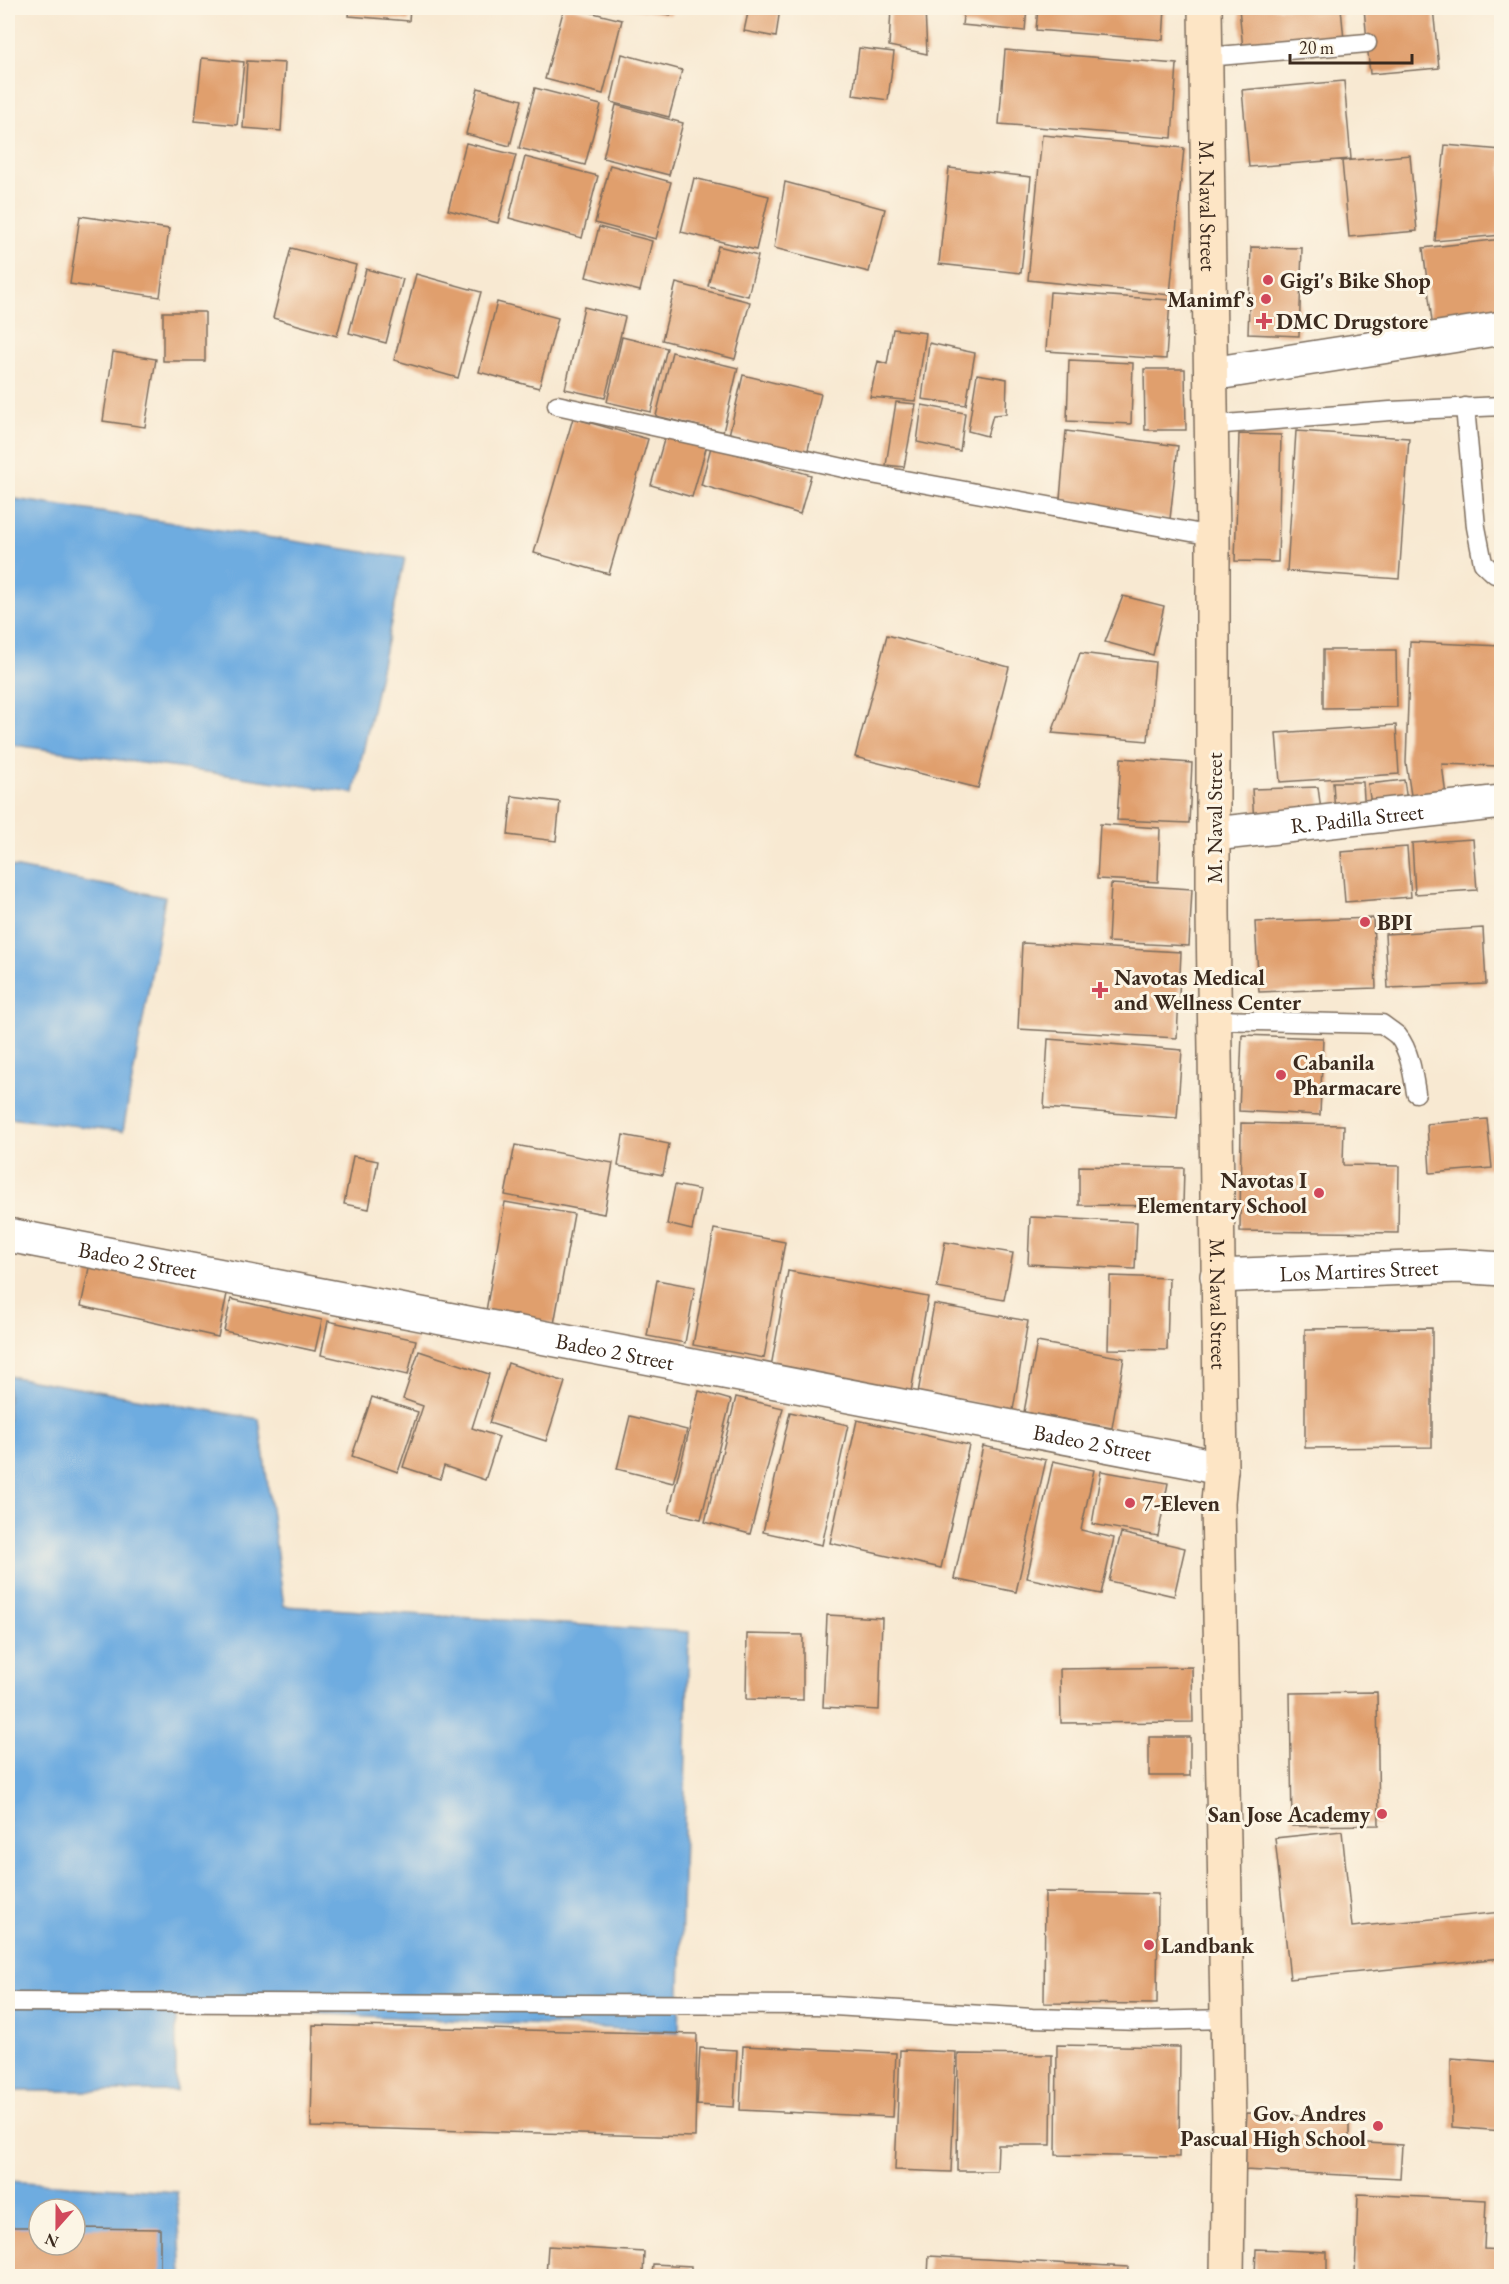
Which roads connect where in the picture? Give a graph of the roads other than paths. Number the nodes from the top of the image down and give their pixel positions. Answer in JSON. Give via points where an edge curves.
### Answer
{"nodes":[{"id":1,"x":1205,"y":8,"type":"edge"},
{"id":2,"x":1367,"y":44,"type":"dead end"},
{"id":3,"x":1207,"y":57,"type":"junction"},
{"id":4,"x":1502,"y":328,"type":"edge"},
{"id":5,"x":1211,"y":374,"type":"junction"},
{"id":6,"x":556,"y":405,"type":"dead end"},
{"id":7,"x":1502,"y":406,"type":"edge"},
{"id":8,"x":1466,"y":407,"type":"junction"},
{"id":9,"x":1212,"y":425,"type":"junction"},
{"id":10,"x":1214,"y":536,"type":"junction"},
{"id":11,"x":1502,"y":575,"type":"edge"},
{"id":12,"x":1502,"y":802,"type":"edge"},
{"id":13,"x":1214,"y":834,"type":"junction"},
{"id":14,"x":1214,"y":1020,"type":"junction"},
{"id":15,"x":1416,"y":1093,"type":"dead end"},
{"id":16,"x":8,"y":1235,"type":"edge"},
{"id":17,"x":1502,"y":1269,"type":"edge"},
{"id":18,"x":1217,"y":1276,"type":"junction"},
{"id":19,"x":1221,"y":1469,"type":"junction"},
{"id":20,"x":8,"y":2002,"type":"edge"},
{"id":21,"x":1227,"y":2019,"type":"junction"},
{"id":22,"x":1227,"y":2277,"type":"edge"}],
"edges":[{"from":1,"to":3,"type":"main road","name":"M. Naval Street"},
{"from":2,"to":3,"type":"lane"},
{"from":3,"to":5,"type":"main road","name":"M. Naval Street"},
{"from":4,"to":5,"type":"street"},
{"from":5,"to":9,"type":"main road","name":"M. Naval Street"},
{"from":6,"to":10,"type":"lane","via":[[866,473]]},
{"from":7,"to":8,"type":"lane"},
{"from":8,"to":9,"type":"lane"},
{"from":8,"to":11,"type":"lane","via":[[1476,527],[1483,562],[1495,574]]},
{"from":9,"to":10,"type":"main road","name":"M. Naval Street"},
{"from":10,"to":13,"type":"main road","name":"M. Naval Street"},
{"from":12,"to":13,"type":"street","name":"R. Padilla Street"},
{"from":13,"to":14,"type":"main road","name":"M. Naval Street"},
{"from":14,"to":15,"type":"lane","via":[[1382,1024],[1402,1045]]},
{"from":14,"to":18,"type":"main road","name":"M. Naval Street"},
{"from":16,"to":19,"type":"street","name":"Badeo 2 Street"},
{"from":17,"to":18,"type":"street","name":"Los Martires Street","via":[[1458,1266]]},
{"from":18,"to":19,"type":"main road","name":"M. Naval Street"},
{"from":19,"to":21,"type":"main road","name":"M. Naval Street","via":[[1218,1502]]},
{"from":20,"to":21,"type":"lane","via":[[817,2005],[1032,2018]]},
{"from":21,"to":22,"type":"main road","name":"M. Naval Street"}]}
